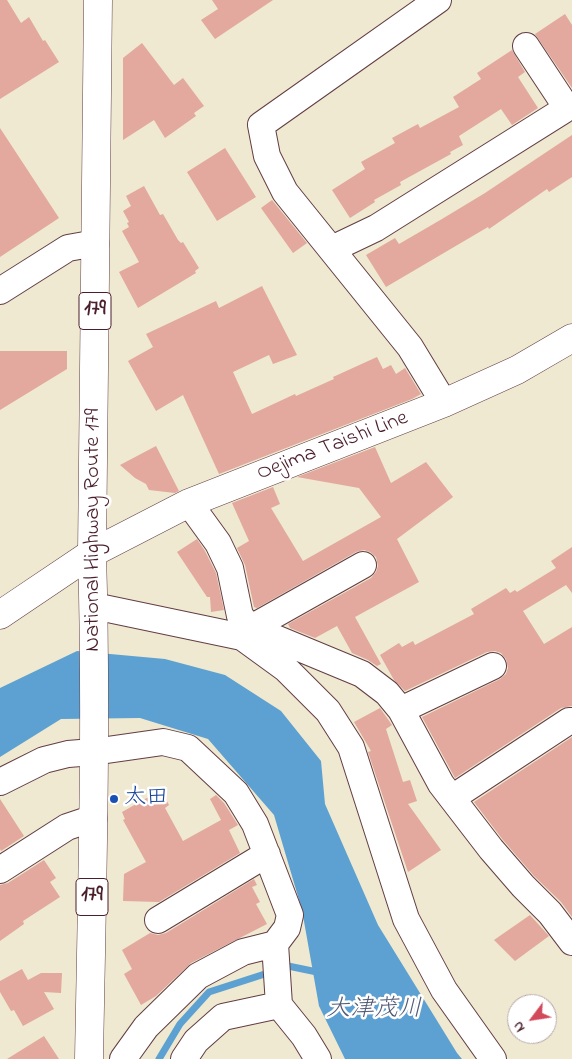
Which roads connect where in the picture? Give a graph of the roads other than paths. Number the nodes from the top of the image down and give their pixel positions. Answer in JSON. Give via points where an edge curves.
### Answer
{"nodes":[{"id":1,"x":98,"y":0,"type":"edge"},
{"id":2,"x":438,"y":0,"type":"edge"},
{"id":3,"x":526,"y":46,"type":"dead end"},
{"id":4,"x":569,"y":106,"type":"edge"},
{"id":5,"x":96,"y":243,"type":"junction"},
{"id":6,"x":332,"y":249,"type":"junction"},
{"id":7,"x":0,"y":291,"type":"edge"},
{"id":8,"x":572,"y":338,"type":"edge"},
{"id":9,"x":444,"y":403,"type":"junction"},
{"id":10,"x":189,"y":503,"type":"junction"},
{"id":11,"x":92,"y":553,"type":"junction"},
{"id":12,"x":363,"y":565,"type":"dead end"},
{"id":13,"x":94,"y":614,"type":"junction"},
{"id":14,"x":0,"y":615,"type":"edge"},
{"id":15,"x":246,"y":632,"type":"junction"},
{"id":16,"x":493,"y":666,"type":"dead end"},
{"id":17,"x":401,"y":710,"type":"junction"},
{"id":18,"x":572,"y":721,"type":"edge"},
{"id":19,"x":94,"y":744,"type":"junction"},
{"id":20,"x":0,"y":782,"type":"edge"},
{"id":21,"x":452,"y":798,"type":"junction"},
{"id":22,"x":94,"y":818,"type":"junction"},
{"id":23,"x":267,"y":854,"type":"junction"},
{"id":24,"x":0,"y":870,"type":"edge"},
{"id":25,"x":158,"y":920,"type":"dead end"},
{"id":26,"x":572,"y":942,"type":"edge"},
{"id":27,"x":275,"y":944,"type":"junction"},
{"id":28,"x":279,"y":1005,"type":"junction"},
{"id":29,"x":89,"y":1059,"type":"edge"},
{"id":30,"x":123,"y":1059,"type":"edge"},
{"id":31,"x":184,"y":1059,"type":"edge"},
{"id":32,"x":318,"y":1059,"type":"edge"},
{"id":33,"x":493,"y":1059,"type":"edge"}],
"edges":[{"from":1,"to":5,"type":"main road","name":"National Highway Route 179","number":"179"},
{"from":2,"to":6,"type":"street","via":[[260,125],[267,156],[285,192]]},
{"from":3,"to":4,"type":"street"},
{"from":4,"to":6,"type":"street","via":[[376,228]]},
{"from":5,"to":7,"type":"street","via":[[68,248]]},
{"from":5,"to":11,"type":"main road","name":"National Highway Route 179","number":"179"},
{"from":6,"to":9,"type":"street","via":[[410,347]]},
{"from":8,"to":9,"type":"main road","name":"Oejima Taishi Line","via":[[517,370]]},
{"from":9,"to":10,"type":"main road","name":"Oejima Taishi Line"},
{"from":10,"to":11,"type":"main road","name":"Oejima Taishi Line"},
{"from":10,"to":15,"type":"street","via":[[218,543],[230,568]]},
{"from":11,"to":13,"type":"main road","name":"National Highway Route 179","number":"179"},
{"from":11,"to":14,"type":"main road","name":"Oejima Taishi Line"},
{"from":12,"to":15,"type":"street"},
{"from":13,"to":15,"type":"street"},
{"from":13,"to":19,"type":"main road","name":"National Highway Route 179","number":"179"},
{"from":15,"to":17,"type":"street","via":[[362,674],[387,693]]},
{"from":15,"to":33,"type":"street","via":[[328,711],[351,747],[406,919],[444,990]]},
{"from":16,"to":17,"type":"street"},
{"from":17,"to":21,"type":"street"},
{"from":18,"to":21,"type":"street"},
{"from":19,"to":20,"type":"street","via":[[44,760]]},
{"from":19,"to":22,"type":"main road","name":"National Highway Route 179","number":"179"},
{"from":19,"to":23,"type":"street","via":[[163,742],[188,748],[236,793],[255,824]]},
{"from":21,"to":26,"type":"street"},
{"from":22,"to":24,"type":"street","via":[[67,827]]},
{"from":22,"to":29,"type":"main road","name":"National Highway Route 179","number":"179"},
{"from":23,"to":25,"type":"street"},
{"from":23,"to":27,"type":"street","via":[[290,915],[287,928]]},
{"from":27,"to":28,"type":"street"},
{"from":27,"to":30,"type":"street","via":[[243,952],[198,976],[146,1027]]},
{"from":28,"to":31,"type":"street","via":[[223,1017],[196,1041]]},
{"from":28,"to":32,"type":"street"}]}
